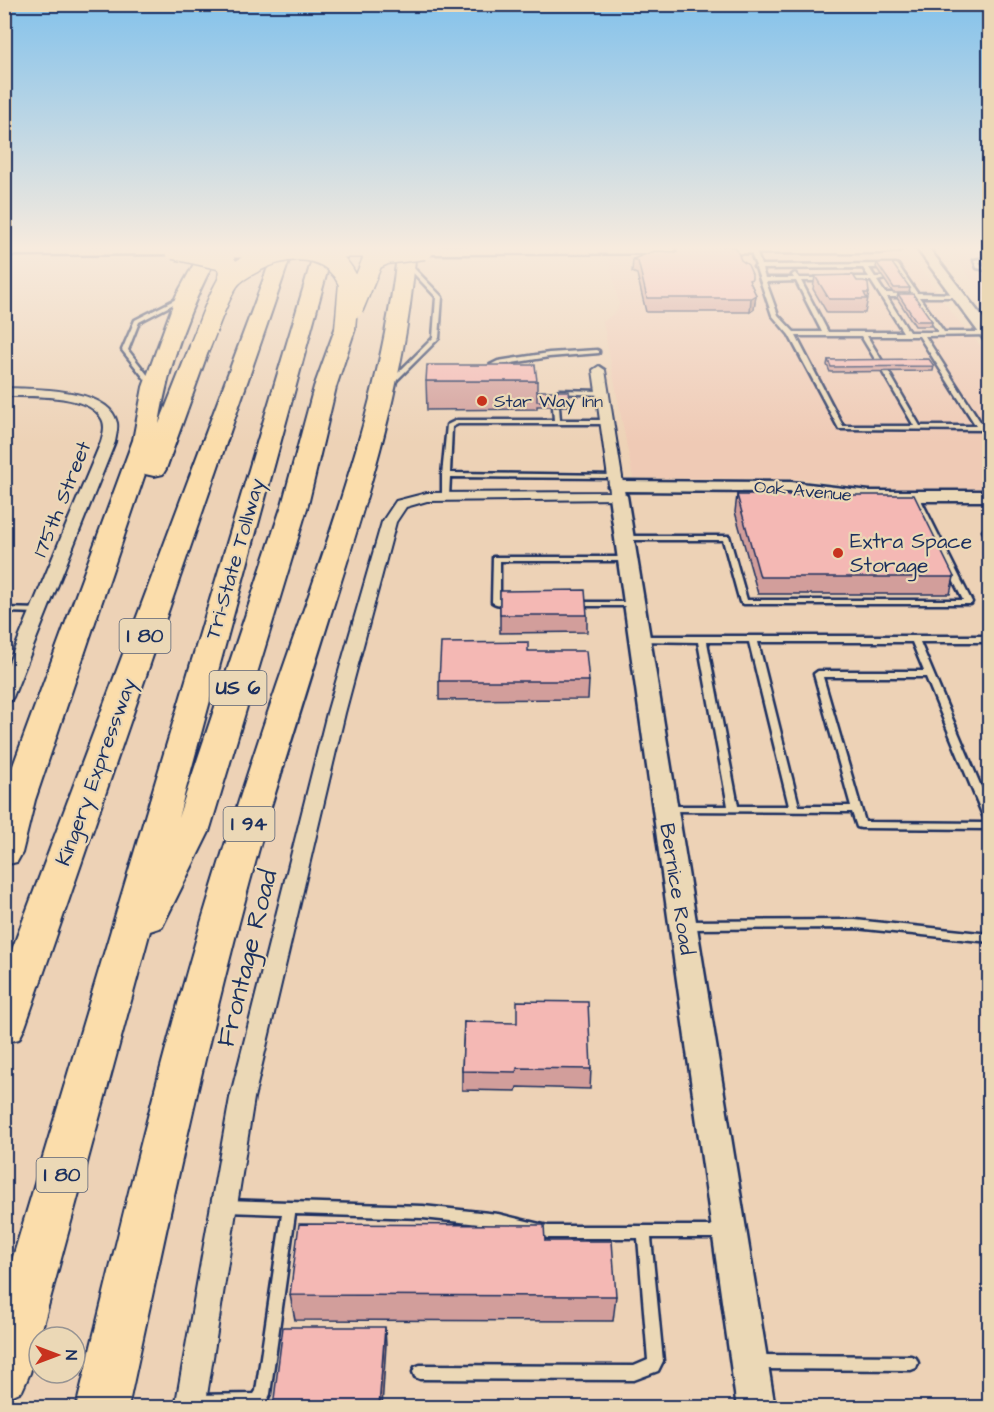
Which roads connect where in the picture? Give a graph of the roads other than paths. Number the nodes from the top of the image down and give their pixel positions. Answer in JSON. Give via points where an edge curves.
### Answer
{"nodes":[{"id":1,"x":155,"y":312,"type":"edge"},
{"id":2,"x":180,"y":312,"type":"edge"},
{"id":3,"x":215,"y":312,"type":"edge"},
{"id":4,"x":275,"y":312,"type":"edge"},
{"id":5,"x":284,"y":312,"type":"edge"},
{"id":6,"x":346,"y":312,"type":"edge"},
{"id":7,"x":352,"y":312,"type":"edge"},
{"id":8,"x":399,"y":312,"type":"edge"},
{"id":9,"x":774,"y":312,"type":"edge"},
{"id":10,"x":814,"y":312,"type":"edge"},
{"id":11,"x":923,"y":312,"type":"edge"},
{"id":12,"x":971,"y":312,"type":"edge"},
{"id":13,"x":894,"y":313,"type":"joint"},
{"id":14,"x":907,"y":319,"type":"dead end"},
{"id":15,"x":345,"y":328,"type":"junction"},
{"id":16,"x":986,"y":330,"type":"edge"},
{"id":17,"x":792,"y":334,"type":"junction"},
{"id":18,"x":826,"y":334,"type":"junction"},
{"id":19,"x":863,"y":334,"type":"junction"},
{"id":20,"x":907,"y":334,"type":"junction"},
{"id":21,"x":921,"y":334,"type":"junction"},
{"id":22,"x":942,"y":334,"type":"junction"},
{"id":23,"x":597,"y":352,"type":"dead end"},
{"id":24,"x":881,"y":364,"type":"edge"},
{"id":25,"x":598,"y":370,"type":"dead end"},
{"id":26,"x":885,"y":371,"type":"edge"},
{"id":27,"x":490,"y":382,"type":"edge"},
{"id":28,"x":154,"y":387,"type":"junction"},
{"id":29,"x":4,"y":392,"type":"edge"},
{"id":30,"x":602,"y":393,"type":"junction"},
{"id":31,"x":555,"y":396,"type":"edge"},
{"id":32,"x":556,"y":407,"type":"edge"},
{"id":33,"x":557,"y":422,"type":"junction"},
{"id":34,"x":607,"y":422,"type":"junction"},
{"id":35,"x":918,"y":428,"type":"junction"},
{"id":36,"x":981,"y":428,"type":"junction"},
{"id":37,"x":990,"y":428,"type":"edge"},
{"id":38,"x":446,"y":475,"type":"junction"},
{"id":39,"x":617,"y":486,"type":"junction"},
{"id":40,"x":445,"y":496,"type":"junction"},
{"id":41,"x":915,"y":496,"type":"junction"},
{"id":42,"x":990,"y":496,"type":"edge"},
{"id":43,"x":409,"y":501,"type":"joint"},
{"id":44,"x":990,"y":529,"type":"edge"},
{"id":45,"x":990,"y":536,"type":"edge"},
{"id":46,"x":626,"y":548,"type":"junction"},
{"id":47,"x":518,"y":602,"type":"edge"},
{"id":48,"x":572,"y":604,"type":"edge"},
{"id":49,"x":634,"y":604,"type":"junction"},
{"id":50,"x":4,"y":610,"type":"edge"},
{"id":51,"x":40,"y":611,"type":"junction"},
{"id":52,"x":639,"y":639,"type":"junction"},
{"id":53,"x":702,"y":639,"type":"junction"},
{"id":54,"x":753,"y":639,"type":"junction"},
{"id":55,"x":915,"y":639,"type":"junction"},
{"id":56,"x":990,"y":639,"type":"edge"},
{"id":57,"x":929,"y":674,"type":"junction"},
{"id":58,"x":4,"y":697,"type":"edge"},
{"id":59,"x":665,"y":809,"type":"junction"},
{"id":60,"x":735,"y":809,"type":"junction"},
{"id":61,"x":795,"y":809,"type":"junction"},
{"id":62,"x":857,"y":809,"type":"junction"},
{"id":63,"x":990,"y":821,"type":"edge"},
{"id":64,"x":990,"y":826,"type":"edge"},
{"id":65,"x":4,"y":854,"type":"edge"},
{"id":66,"x":4,"y":869,"type":"edge"},
{"id":67,"x":683,"y":925,"type":"junction"},
{"id":68,"x":990,"y":938,"type":"edge"},
{"id":69,"x":119,"y":977,"type":"junction"},
{"id":70,"x":4,"y":1027,"type":"edge"},
{"id":71,"x":224,"y":1206,"type":"junction"},
{"id":72,"x":289,"y":1208,"type":"junction"},
{"id":73,"x":729,"y":1232,"type":"junction"},
{"id":74,"x":644,"y":1233,"type":"junction"},
{"id":75,"x":749,"y":1362,"type":"junction"},
{"id":76,"x":911,"y":1363,"type":"dead end"},
{"id":77,"x":420,"y":1372,"type":"dead end"},
{"id":78,"x":4,"y":1373,"type":"edge"},
{"id":79,"x":191,"y":1405,"type":"edge"},
{"id":80,"x":102,"y":1407,"type":"edge"},
{"id":81,"x":756,"y":1407,"type":"edge"}],
"edges":[{"from":1,"to":28,"type":"lane","via":[[137,321],[125,350]]},
{"from":2,"to":28,"type":"highway"},
{"from":3,"to":66,"type":"highway","bridge":true},
{"from":4,"to":70,"type":"highway","name":"Kingery Expressway","number":"I 80"},
{"from":5,"to":69,"type":"highway","name":"Tri-State Tollway","number":"I 80"},
{"from":6,"to":15,"type":"highway","bridge":true},
{"from":7,"to":15,"type":"highway","number":"US 6","bridge":true},
{"from":8,"to":80,"type":"highway","number":"I 94","via":[[367,458],[288,697],[226,904]]},
{"from":9,"to":17,"type":"lane"},
{"from":10,"to":18,"type":"lane"},
{"from":11,"to":22,"type":"lane"},
{"from":12,"to":16,"type":"street"},
{"from":13,"to":14,"type":"lane"},
{"from":13,"to":20,"type":"lane"},
{"from":15,"to":69,"type":"highway","number":"US 6","via":[[294,506],[191,832]]},
{"from":16,"to":22,"type":"lane"},
{"from":17,"to":18,"type":"lane"},
{"from":17,"to":35,"type":"lane","via":[[841,428]]},
{"from":18,"to":19,"type":"lane"},
{"from":19,"to":20,"type":"lane"},
{"from":19,"to":24,"type":"lane"},
{"from":20,"to":21,"type":"lane"},
{"from":21,"to":22,"type":"lane"},
{"from":21,"to":36,"type":"lane"},
{"from":23,"to":27,"type":"lane","via":[[498,363],[492,366]]},
{"from":25,"to":30,"type":"street","name":"Bernice Road"},
{"from":26,"to":35,"type":"lane"},
{"from":28,"to":65,"type":"highway","via":[[145,440],[18,800]]},
{"from":29,"to":51,"type":"street","name":"175th Street","via":[[79,399],[93,404],[109,419],[108,442]]},
{"from":30,"to":31,"type":"lane","via":[[554,392]]},
{"from":30,"to":34,"type":"street","name":"Bernice Road"},
{"from":32,"to":33,"type":"lane"},
{"from":33,"to":34,"type":"lane"},
{"from":33,"to":38,"type":"lane","via":[[457,422],[449,426]]},
{"from":34,"to":39,"type":"street","name":"Bernice Road"},
{"from":35,"to":36,"type":"lane"},
{"from":36,"to":37,"type":"lane"},
{"from":38,"to":39,"type":"lane"},
{"from":38,"to":40,"type":"lane"},
{"from":39,"to":40,"type":"street","name":"Oak Avenue"},
{"from":39,"to":41,"type":"street","name":"Oak Avenue","via":[[791,487],[848,495]]},
{"from":39,"to":46,"type":"street","name":"Bernice Road"},
{"from":40,"to":43,"type":"street","name":"Oak Avenue"},
{"from":41,"to":42,"type":"street","name":"Oak Avenue"},
{"from":41,"to":46,"type":"lane","via":[[968,602],[744,602],[726,538]]},
{"from":43,"to":71,"type":"street","name":"Frontage Road","via":[[396,509],[388,522],[336,713],[242,1098]]},
{"from":44,"to":45,"type":"lane"},
{"from":46,"to":47,"type":"lane","via":[[496,560],[496,602]]},
{"from":46,"to":49,"type":"street","name":"Bernice Road"},
{"from":48,"to":49,"type":"lane"},
{"from":49,"to":52,"type":"street","name":"Bernice Road"},
{"from":50,"to":51,"type":"lane"},
{"from":51,"to":58,"type":"street","name":"175th Street"},
{"from":52,"to":53,"type":"lane"},
{"from":52,"to":59,"type":"street","name":"Bernice Road"},
{"from":53,"to":54,"type":"lane"},
{"from":53,"to":60,"type":"lane"},
{"from":54,"to":55,"type":"lane"},
{"from":54,"to":61,"type":"lane"},
{"from":55,"to":56,"type":"lane"},
{"from":55,"to":57,"type":"lane"},
{"from":57,"to":62,"type":"lane","via":[[818,674]]},
{"from":57,"to":63,"type":"lane"},
{"from":59,"to":60,"type":"lane"},
{"from":59,"to":67,"type":"street","name":"Bernice Road"},
{"from":60,"to":61,"type":"lane"},
{"from":61,"to":62,"type":"lane"},
{"from":62,"to":64,"type":"lane","via":[[861,825]]},
{"from":67,"to":68,"type":"lane","via":[[855,924]]},
{"from":67,"to":73,"type":"street","name":"Bernice Road"},
{"from":69,"to":78,"type":"highway","number":"I 80"},
{"from":71,"to":72,"type":"lane"},
{"from":71,"to":79,"type":"street","name":"Frontage Road"},
{"from":72,"to":74,"type":"lane","via":[[423,1212],[498,1220],[548,1232]]},
{"from":72,"to":79,"type":"lane","via":[[263,1394],[254,1401]]},
{"from":73,"to":74,"type":"lane"},
{"from":73,"to":75,"type":"street","name":"Bernice Road"},
{"from":74,"to":77,"type":"lane","via":[[654,1366],[634,1373]]},
{"from":75,"to":76,"type":"lane"},
{"from":75,"to":81,"type":"street","name":"Bernice Road"}]}
